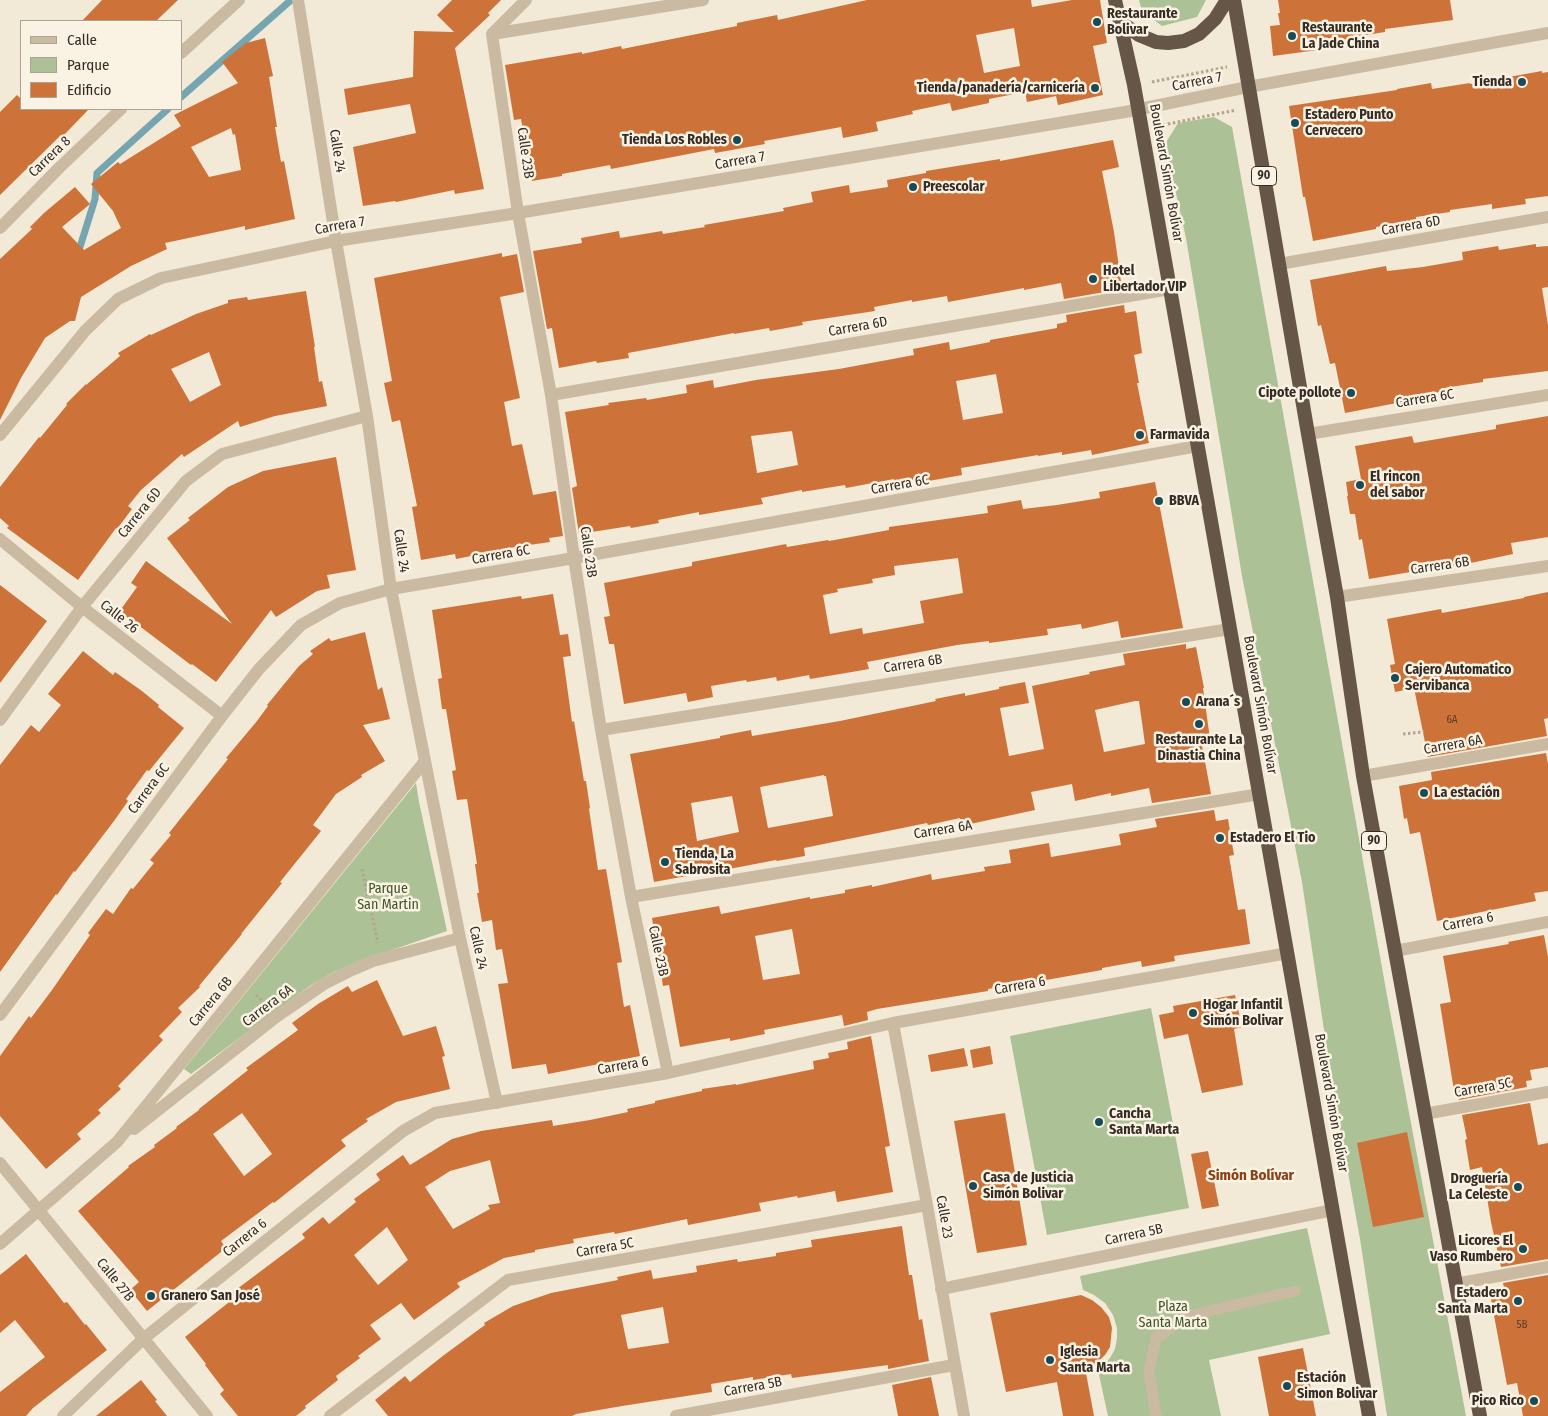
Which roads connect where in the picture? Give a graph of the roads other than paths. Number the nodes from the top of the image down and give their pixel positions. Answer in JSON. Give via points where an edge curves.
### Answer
{"nodes":[{"id":1,"x":239,"y":0,"type":"edge"},
{"id":2,"x":298,"y":0,"type":"edge"},
{"id":3,"x":526,"y":0,"type":"edge"},
{"id":4,"x":703,"y":0,"type":"edge"},
{"id":5,"x":1227,"y":0,"type":"edge"},
{"id":6,"x":1234,"y":0,"type":"edge"},
{"id":7,"x":1116,"y":5,"type":"edge"},
{"id":8,"x":1548,"y":33,"type":"edge"},
{"id":9,"x":492,"y":34,"type":"junction"},
{"id":10,"x":182,"y":53,"type":"edge"},
{"id":11,"x":1248,"y":87,"type":"junction"},
{"id":12,"x":1138,"y":109,"type":"junction"},
{"id":13,"x":121,"y":110,"type":"edge"},
{"id":14,"x":518,"y":213,"type":"junction"},
{"id":15,"x":1548,"y":217,"type":"edge"},
{"id":16,"x":0,"y":228,"type":"edge"},
{"id":17,"x":336,"y":241,"type":"junction"},
{"id":18,"x":1279,"y":264,"type":"junction"},
{"id":19,"x":1170,"y":289,"type":"junction"},
{"id":20,"x":551,"y":395,"type":"junction"},
{"id":21,"x":1548,"y":395,"type":"edge"},
{"id":22,"x":367,"y":416,"type":"junction"},
{"id":23,"x":1308,"y":434,"type":"junction"},
{"id":24,"x":0,"y":435,"type":"edge"},
{"id":25,"x":1198,"y":446,"type":"junction"},
{"id":26,"x":0,"y":539,"type":"edge"},
{"id":27,"x":574,"y":558,"type":"junction"},
{"id":28,"x":1548,"y":566,"type":"edge"},
{"id":29,"x":391,"y":589,"type":"junction"},
{"id":30,"x":1337,"y":597,"type":"junction"},
{"id":31,"x":82,"y":607,"type":"junction"},
{"id":32,"x":1230,"y":629,"type":"junction"},
{"id":33,"x":222,"y":716,"type":"junction"},
{"id":34,"x":0,"y":720,"type":"edge"},
{"id":35,"x":601,"y":730,"type":"junction"},
{"id":36,"x":1548,"y":744,"type":"edge"},
{"id":37,"x":425,"y":762,"type":"junction"},
{"id":38,"x":1362,"y":776,"type":"junction"},
{"id":39,"x":1260,"y":794,"type":"junction"},
{"id":40,"x":631,"y":896,"type":"junction"},
{"id":41,"x":1548,"y":922,"type":"edge"},
{"id":42,"x":460,"y":938,"type":"junction"},
{"id":43,"x":1394,"y":951,"type":"junction"},
{"id":44,"x":1288,"y":954,"type":"junction"},
{"id":45,"x":0,"y":1015,"type":"edge"},
{"id":46,"x":893,"y":1023,"type":"junction"},
{"id":47,"x":668,"y":1073,"type":"junction"},
{"id":48,"x":1548,"y":1092,"type":"edge"},
{"id":49,"x":497,"y":1103,"type":"junction"},
{"id":50,"x":1424,"y":1114,"type":"junction"},
{"id":51,"x":117,"y":1142,"type":"junction"},
{"id":52,"x":0,"y":1163,"type":"edge"},
{"id":53,"x":928,"y":1204,"type":"junction"},
{"id":54,"x":39,"y":1210,"type":"junction"},
{"id":55,"x":1333,"y":1210,"type":"junction"},
{"id":56,"x":0,"y":1244,"type":"edge"},
{"id":57,"x":1548,"y":1266,"type":"edge"},
{"id":58,"x":1455,"y":1284,"type":"junction"},
{"id":59,"x":941,"y":1289,"type":"junction"},
{"id":60,"x":1295,"y":1292,"type":"dead end"},
{"id":61,"x":143,"y":1339,"type":"junction"},
{"id":62,"x":954,"y":1365,"type":"junction"},
{"id":63,"x":63,"y":1416,"type":"edge"},
{"id":64,"x":208,"y":1416,"type":"edge"},
{"id":65,"x":330,"y":1416,"type":"edge"},
{"id":66,"x":676,"y":1416,"type":"edge"},
{"id":67,"x":964,"y":1416,"type":"edge"},
{"id":68,"x":1156,"y":1416,"type":"edge"},
{"id":69,"x":1369,"y":1416,"type":"edge"},
{"id":70,"x":1480,"y":1416,"type":"edge"}],
"edges":[{"from":1,"to":10,"type":"street"},
{"from":2,"to":17,"type":"street","name":"Calle 24"},
{"from":3,"to":9,"type":"street"},
{"from":4,"to":9,"type":"street"},
{"from":5,"to":7,"type":"highway","via":[[1216,19],[1198,34],[1168,43],[1139,36],[1126,26]]},
{"from":6,"to":11,"type":"highway","number":"90"},
{"from":7,"to":12,"type":"highway","name":"Boulevard Simón Bolívar"},
{"from":8,"to":11,"type":"street","name":"Carrera 7"},
{"from":9,"to":14,"type":"street","name":"Calle 23B"},
{"from":11,"to":12,"type":"street","name":"Carrera 7"},
{"from":11,"to":18,"type":"highway","number":"90"},
{"from":12,"to":14,"type":"street","name":"Carrera 7"},
{"from":12,"to":19,"type":"highway","name":"Boulevard Simón Bolívar"},
{"from":13,"to":16,"type":"street","name":"Carrera 8"},
{"from":14,"to":17,"type":"street","name":"Carrera 7"},
{"from":14,"to":20,"type":"street","name":"Calle 23B"},
{"from":15,"to":18,"type":"street","name":"Carrera 6D"},
{"from":17,"to":22,"type":"street","name":"Calle 24"},
{"from":17,"to":24,"type":"street","name":"Carrera 7","via":[[161,278],[118,298],[85,331]]},
{"from":18,"to":23,"type":"highway","number":"90"},
{"from":19,"to":20,"type":"street","name":"Carrera 6D"},
{"from":19,"to":25,"type":"highway","name":"Boulevard Simón Bolívar"},
{"from":20,"to":27,"type":"street","name":"Calle 23B"},
{"from":21,"to":23,"type":"street","name":"Carrera 6C"},
{"from":22,"to":29,"type":"street","name":"Calle 24"},
{"from":22,"to":31,"type":"street","name":"Carrera 6D","via":[[222,454],[186,482]]},
{"from":23,"to":30,"type":"highway","number":"90"},
{"from":25,"to":27,"type":"street","name":"Carrera 6C"},
{"from":25,"to":32,"type":"highway","name":"Boulevard Simón Bolívar"},
{"from":26,"to":31,"type":"street","name":"Calle 26"},
{"from":27,"to":29,"type":"street","name":"Carrera 6C"},
{"from":27,"to":35,"type":"street","name":"Calle 23B"},
{"from":28,"to":30,"type":"street","name":"Carrera 6B"},
{"from":29,"to":33,"type":"street","name":"Carrera 6C","via":[[340,603],[301,625],[259,668]]},
{"from":29,"to":37,"type":"street","name":"Calle 24"},
{"from":30,"to":38,"type":"highway","number":"90"},
{"from":31,"to":33,"type":"street","name":"Calle 26"},
{"from":31,"to":34,"type":"street","name":"Carrera 6D"},
{"from":32,"to":35,"type":"street","name":"Carrera 6B"},
{"from":32,"to":39,"type":"highway","name":"Boulevard Simón Bolívar"},
{"from":33,"to":45,"type":"street","name":"Carrera 6C"},
{"from":35,"to":40,"type":"street","name":"Calle 23B"},
{"from":36,"to":38,"type":"street","name":"Carrera 6A"},
{"from":37,"to":42,"type":"street","name":"Calle 24"},
{"from":37,"to":51,"type":"street","name":"Carrera 6B"},
{"from":38,"to":43,"type":"highway","number":"90"},
{"from":39,"to":40,"type":"street","name":"Carrera 6A"},
{"from":39,"to":44,"type":"highway","name":"Boulevard Simón Bolívar"},
{"from":40,"to":47,"type":"street","name":"Calle 23B"},
{"from":41,"to":43,"type":"street","name":"Carrera 6"},
{"from":42,"to":49,"type":"street","name":"Calle 24"},
{"from":42,"to":51,"type":"street","name":"Carrera 6A","via":[[382,958],[324,984],[279,1015]]},
{"from":43,"to":50,"type":"highway","number":"90"},
{"from":44,"to":46,"type":"street","name":"Carrera 6"},
{"from":44,"to":55,"type":"highway","name":"Boulevard Simón Bolívar"},
{"from":46,"to":47,"type":"street","name":"Carrera 6"},
{"from":46,"to":53,"type":"street","name":"Calle 23"},
{"from":47,"to":49,"type":"street","name":"Carrera 6"},
{"from":48,"to":50,"type":"street","name":"Carrera 5C"},
{"from":49,"to":61,"type":"street","name":"Carrera 6","via":[[435,1113],[403,1131]]},
{"from":50,"to":58,"type":"highway","number":"90"},
{"from":51,"to":54,"type":"street","name":"Carrera 6B"},
{"from":52,"to":54,"type":"street","name":"Calle 27B"},
{"from":53,"to":59,"type":"street","name":"Calle 23"},
{"from":53,"to":65,"type":"street","name":"Carrera 5C","via":[[508,1280]]},
{"from":54,"to":56,"type":"street","name":"Carrera 6B"},
{"from":54,"to":61,"type":"street","name":"Calle 27B"},
{"from":55,"to":59,"type":"street","name":"Carrera 5B"},
{"from":55,"to":69,"type":"highway","name":"Boulevard Simón Bolívar"},
{"from":57,"to":58,"type":"street"},
{"from":58,"to":70,"type":"highway","number":"90"},
{"from":59,"to":62,"type":"street","name":"Calle 23"},
{"from":60,"to":68,"type":"lane","via":[[1188,1316],[1156,1338],[1149,1372]]},
{"from":61,"to":63,"type":"street","name":"Carrera 6"},
{"from":61,"to":64,"type":"street","name":"Calle 27B"},
{"from":62,"to":66,"type":"street","name":"Carrera 5B"},
{"from":62,"to":67,"type":"street","name":"Calle 23"}]}
